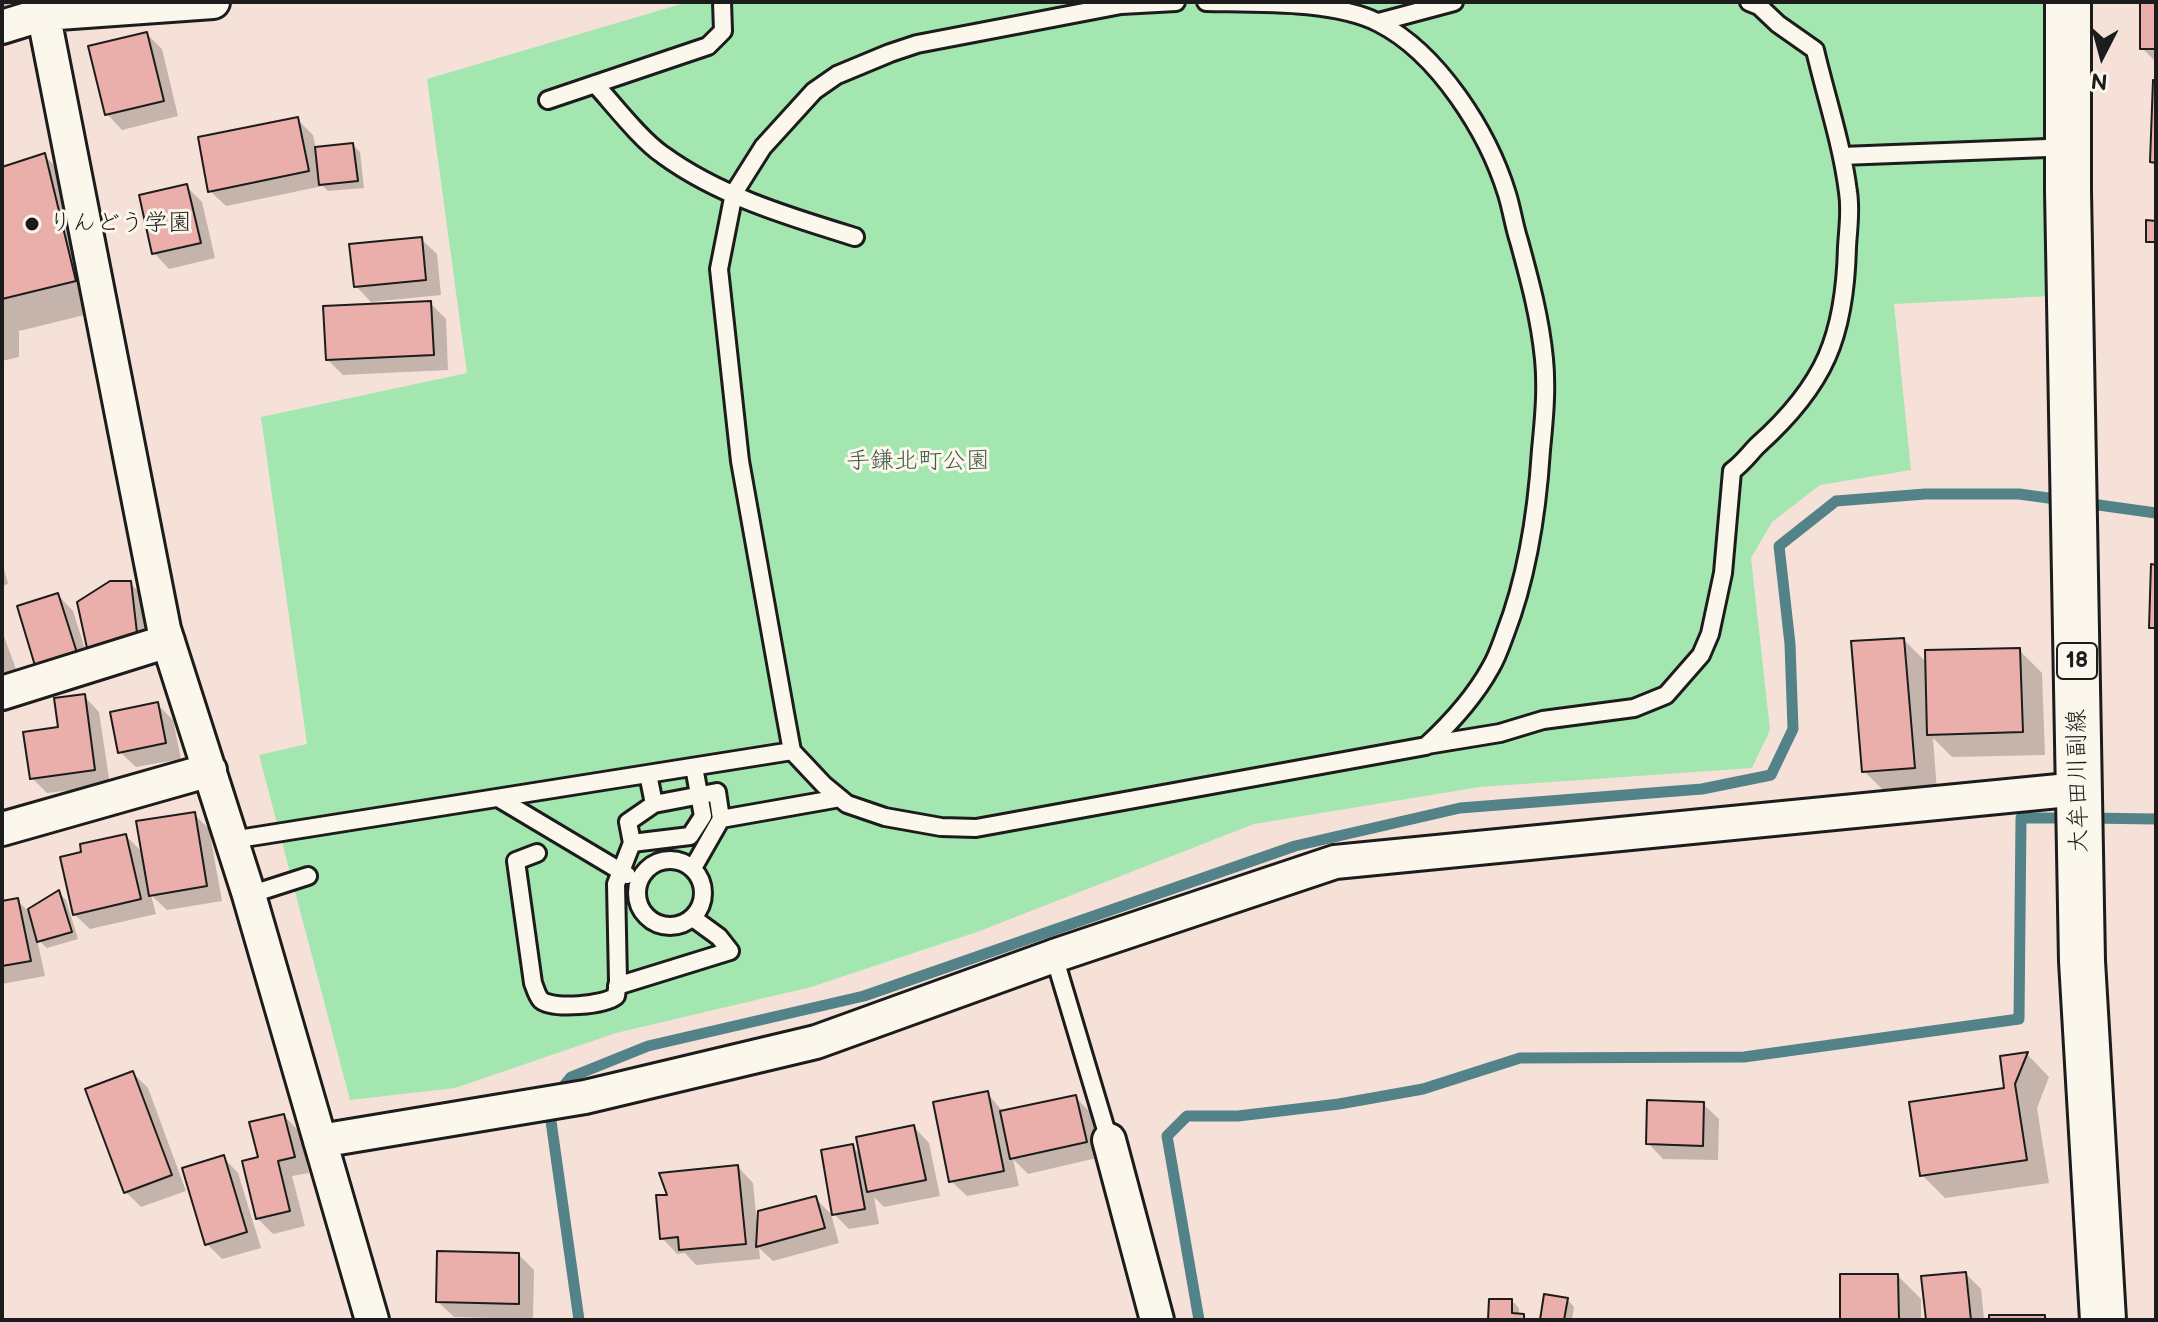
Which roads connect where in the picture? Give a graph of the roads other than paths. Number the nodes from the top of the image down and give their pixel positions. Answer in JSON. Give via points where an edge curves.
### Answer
{"nodes":[{"id":1,"x":213,"y":2,"type":"edge"},
{"id":2,"x":722,"y":2,"type":"edge"},
{"id":3,"x":1176,"y":2,"type":"edge"},
{"id":4,"x":1206,"y":2,"type":"edge"},
{"id":5,"x":1454,"y":2,"type":"edge"},
{"id":6,"x":1749,"y":2,"type":"edge"},
{"id":7,"x":2068,"y":2,"type":"edge"},
{"id":8,"x":43,"y":8,"type":"edge"},
{"id":9,"x":1379,"y":22,"type":"junction"},
{"id":10,"x":2,"y":27,"type":"edge"},
{"id":11,"x":595,"y":84,"type":"junction"},
{"id":12,"x":548,"y":100,"type":"dead end"},
{"id":13,"x":2047,"y":148,"type":"dead end"},
{"id":14,"x":1842,"y":156,"type":"junction"},
{"id":15,"x":734,"y":193,"type":"junction"},
{"id":16,"x":855,"y":237,"type":"dead end"},
{"id":17,"x":168,"y":641,"type":"junction"},
{"id":18,"x":2,"y":693,"type":"edge"},
{"id":19,"x":1426,"y":746,"type":"junction"},
{"id":20,"x":792,"y":751,"type":"junction"},
{"id":21,"x":694,"y":767,"type":"junction"},
{"id":22,"x":210,"y":770,"type":"junction"},
{"id":23,"x":648,"y":774,"type":"junction"},
{"id":24,"x":2079,"y":789,"type":"junction"},
{"id":25,"x":700,"y":795,"type":"junction"},
{"id":26,"x":498,"y":798,"type":"junction"},
{"id":27,"x":840,"y":798,"type":"junction"},
{"id":28,"x":654,"y":804,"type":"junction"},
{"id":29,"x":721,"y":819,"type":"junction"},
{"id":30,"x":2,"y":829,"type":"edge"},
{"id":31,"x":232,"y":840,"type":"junction"},
{"id":32,"x":632,"y":843,"type":"junction"},
{"id":33,"x":537,"y":853,"type":"dead end"},
{"id":34,"x":693,"y":868,"type":"junction"},
{"id":35,"x":621,"y":872,"type":"junction"},
{"id":36,"x":308,"y":876,"type":"dead end"},
{"id":37,"x":638,"y":882,"type":"junction"},
{"id":38,"x":249,"y":895,"type":"junction"},
{"id":39,"x":693,"y":918,"type":"junction"},
{"id":40,"x":1054,"y":956,"type":"junction"},
{"id":41,"x":617,"y":986,"type":"junction"},
{"id":42,"x":1109,"y":1140,"type":"joint"},
{"id":43,"x":320,"y":1141,"type":"junction"},
{"id":44,"x":372,"y":1320,"type":"edge"},
{"id":45,"x":1157,"y":1320,"type":"edge"},
{"id":46,"x":2103,"y":1320,"type":"edge"}],
"edges":[{"from":1,"to":8,"type":"street"},
{"from":2,"to":11,"type":"lane","via":[[723,31],[708,46]]},
{"from":3,"to":15,"type":"lane","via":[[1121,5],[917,44],[837,75],[814,91],[763,147]]},
{"from":4,"to":9,"type":"lane","via":[[1308,5]]},
{"from":5,"to":9,"type":"lane"},
{"from":6,"to":14,"type":"lane","via":[[1815,50]]},
{"from":7,"to":24,"type":"main road","name":"大牟田川副線","number":"18"},
{"from":8,"to":10,"type":"street"},
{"from":8,"to":17,"type":"street"},
{"from":9,"to":19,"type":"lane","via":[[1441,75],[1486,144],[1507,193],[1537,307],[1544,363],[1539,487],[1517,602],[1492,666],[1457,718]]},
{"from":11,"to":12,"type":"lane"},
{"from":11,"to":15,"type":"lane","via":[[661,154]]},
{"from":13,"to":14,"type":"lane"},
{"from":14,"to":19,"type":"lane","via":[[1849,218],[1840,321],[1813,385],[1787,419],[1732,471],[1723,573],[1701,655],[1666,695],[1634,708],[1543,720]]},
{"from":15,"to":16,"type":"lane"},
{"from":15,"to":20,"type":"lane","via":[[719,269],[740,461]]},
{"from":17,"to":18,"type":"street"},
{"from":17,"to":22,"type":"street"},
{"from":19,"to":27,"type":"lane","via":[[976,828],[885,817]]},
{"from":20,"to":21,"type":"lane"},
{"from":20,"to":27,"type":"lane"},
{"from":21,"to":23,"type":"lane"},
{"from":21,"to":25,"type":"lane"},
{"from":22,"to":30,"type":"street"},
{"from":22,"to":31,"type":"street"},
{"from":23,"to":26,"type":"lane"},
{"from":23,"to":28,"type":"lane"},
{"from":24,"to":40,"type":"street","via":[[1335,862]]},
{"from":24,"to":46,"type":"main road","name":"大牟田川副線","number":"18","via":[[2082,961]]},
{"from":25,"to":28,"type":"lane"},
{"from":25,"to":29,"type":"lane","via":[[717,792]]},
{"from":25,"to":32,"type":"lane","via":[[703,816],[690,836]]},
{"from":26,"to":31,"type":"lane"},
{"from":26,"to":35,"type":"lane"},
{"from":27,"to":29,"type":"lane"},
{"from":28,"to":32,"type":"lane","via":[[628,822]]},
{"from":29,"to":34,"type":"lane"},
{"from":31,"to":38,"type":"street"},
{"from":32,"to":35,"type":"lane"},
{"from":33,"to":41,"type":"lane","via":[[516,861],[525,974],[539,998],[552,1004],[609,1001]]},
{"from":34,"to":37,"type":"lane","via":[[661,861]]},
{"from":34,"to":39,"type":"lane","via":[[703,888]]},
{"from":35,"to":37,"type":"lane"},
{"from":35,"to":41,"type":"lane","via":[[615,906]]},
{"from":36,"to":38,"type":"lane"},
{"from":37,"to":39,"type":"lane","via":[[639,904],[652,921],[672,926]]},
{"from":38,"to":43,"type":"street"},
{"from":39,"to":41,"type":"lane","via":[[730,951]]},
{"from":40,"to":42,"type":"lane"},
{"from":40,"to":43,"type":"street","via":[[816,1042],[585,1097]]},
{"from":42,"to":45,"type":"street"},
{"from":43,"to":44,"type":"street"}]}
